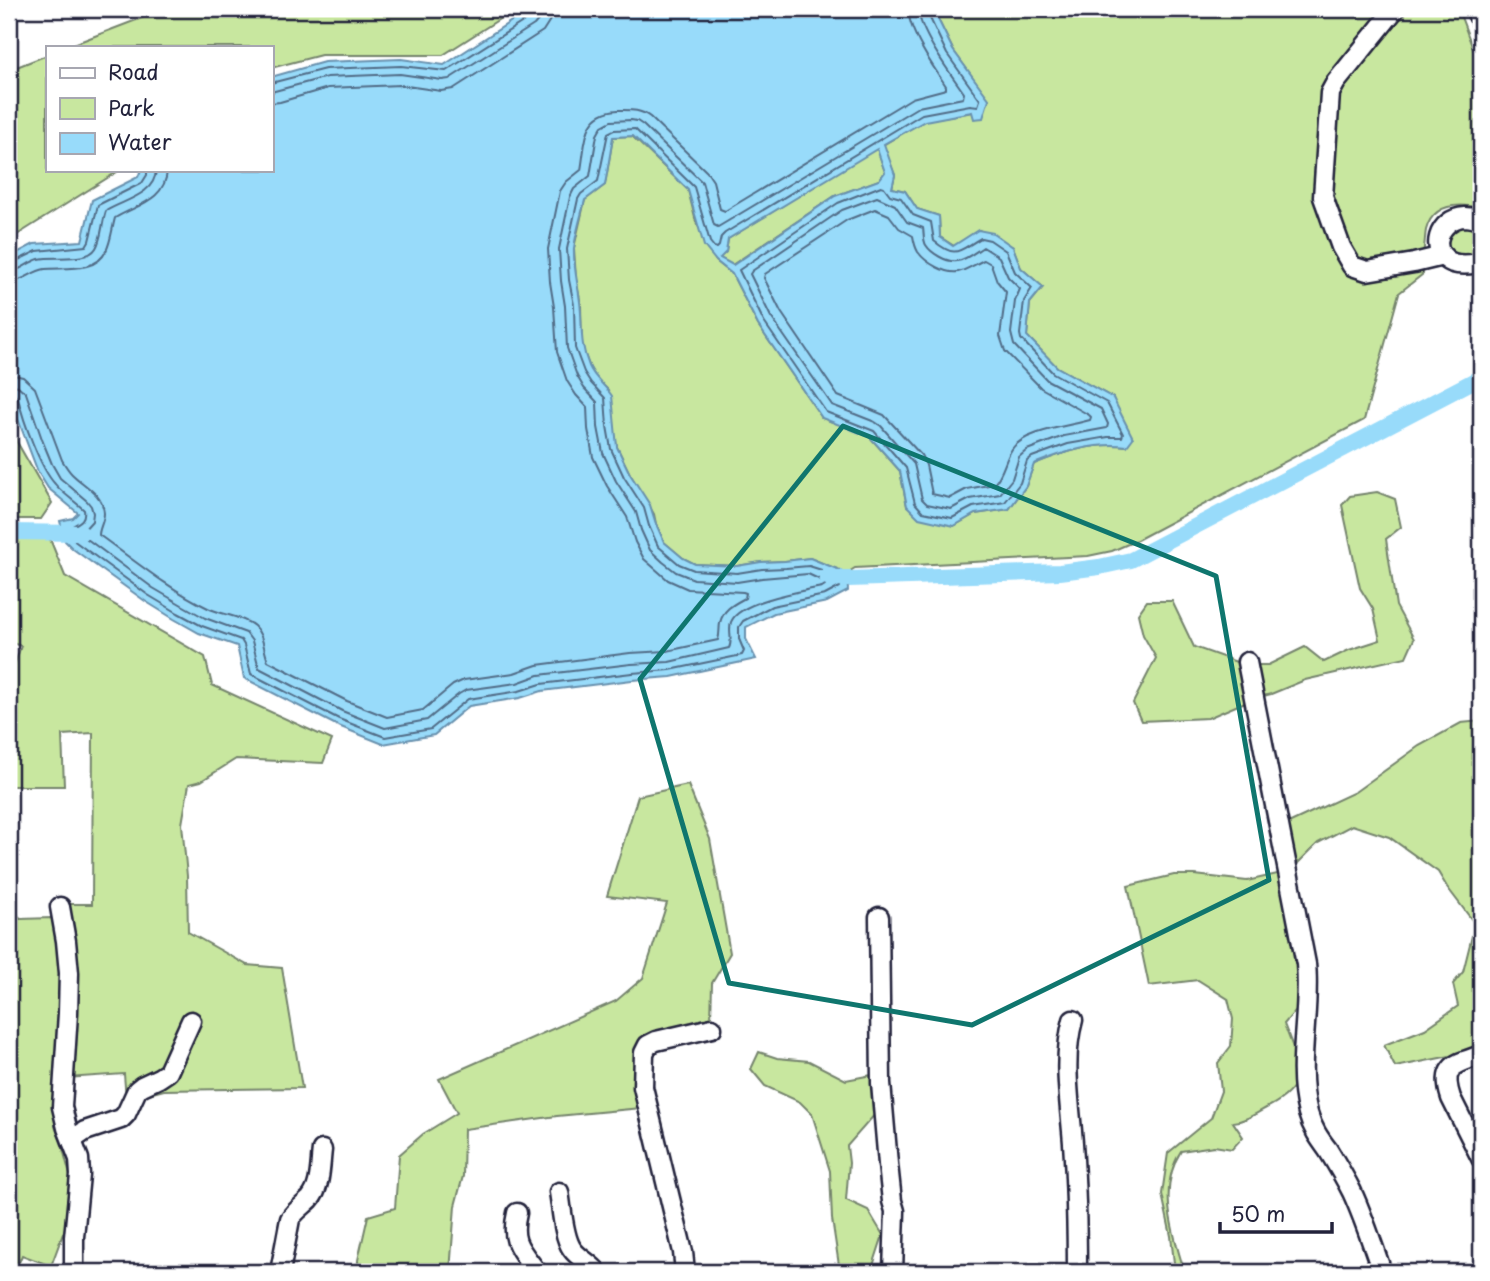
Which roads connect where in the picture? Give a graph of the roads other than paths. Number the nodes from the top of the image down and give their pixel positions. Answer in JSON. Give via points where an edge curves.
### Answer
{"nodes":[{"id":1,"x":1395,"y":9,"type":"edge"},
{"id":2,"x":1475,"y":9,"type":"edge"},
{"id":3,"x":1481,"y":21,"type":"edge"},
{"id":4,"x":1481,"y":220,"type":"edge"},
{"id":5,"x":1443,"y":256,"type":"junction"},
{"id":6,"x":1481,"y":263,"type":"edge"},
{"id":7,"x":1247,"y":663,"type":"dead end"},
{"id":8,"x":60,"y":907,"type":"dead end"},
{"id":9,"x":879,"y":917,"type":"dead end"},
{"id":10,"x":1073,"y":1020,"type":"dead end"},
{"id":11,"x":191,"y":1021,"type":"dead end"},
{"id":12,"x":712,"y":1028,"type":"dead end"},
{"id":13,"x":1481,"y":1055,"type":"edge"},
{"id":14,"x":72,"y":1140,"type":"junction"},
{"id":15,"x":322,"y":1150,"type":"dead end"},
{"id":16,"x":1481,"y":1158,"type":"edge"},
{"id":17,"x":559,"y":1192,"type":"dead end"},
{"id":18,"x":517,"y":1213,"type":"dead end"},
{"id":19,"x":74,"y":1272,"type":"edge"},
{"id":20,"x":280,"y":1272,"type":"edge"},
{"id":21,"x":537,"y":1272,"type":"edge"},
{"id":22,"x":597,"y":1272,"type":"edge"},
{"id":23,"x":685,"y":1272,"type":"edge"},
{"id":24,"x":893,"y":1272,"type":"edge"},
{"id":25,"x":1077,"y":1272,"type":"edge"},
{"id":26,"x":1382,"y":1272,"type":"edge"}],
"edges":[{"from":1,"to":5,"type":"street","via":[[1330,93],[1323,197],[1352,266],[1367,271]]},
{"from":2,"to":3,"type":"street"},
{"from":4,"to":5,"type":"street","via":[[1467,217],[1445,225],[1438,242]]},
{"from":5,"to":6,"type":"street","via":[[1457,264]]},
{"from":7,"to":26,"type":"street","via":[[1306,964],[1305,1100],[1315,1133],[1352,1193]]},
{"from":8,"to":14,"type":"street","via":[[69,973],[62,1107]]},
{"from":9,"to":24,"type":"street","via":[[881,1083],[895,1211]]},
{"from":10,"to":25,"type":"street","via":[[1068,1070]]},
{"from":11,"to":14,"type":"street","via":[[168,1072],[137,1090],[121,1119]]},
{"from":12,"to":23,"type":"street","via":[[656,1041],[644,1053],[643,1087]]},
{"from":13,"to":16,"type":"street","via":[[1455,1064],[1447,1080],[1451,1098]]},
{"from":14,"to":19,"type":"street","via":[[80,1175]]},
{"from":15,"to":20,"type":"street","via":[[316,1191],[290,1219]]},
{"from":17,"to":22,"type":"street","via":[[569,1244]]},
{"from":18,"to":21,"type":"street","via":[[514,1233],[518,1247]]}]}
